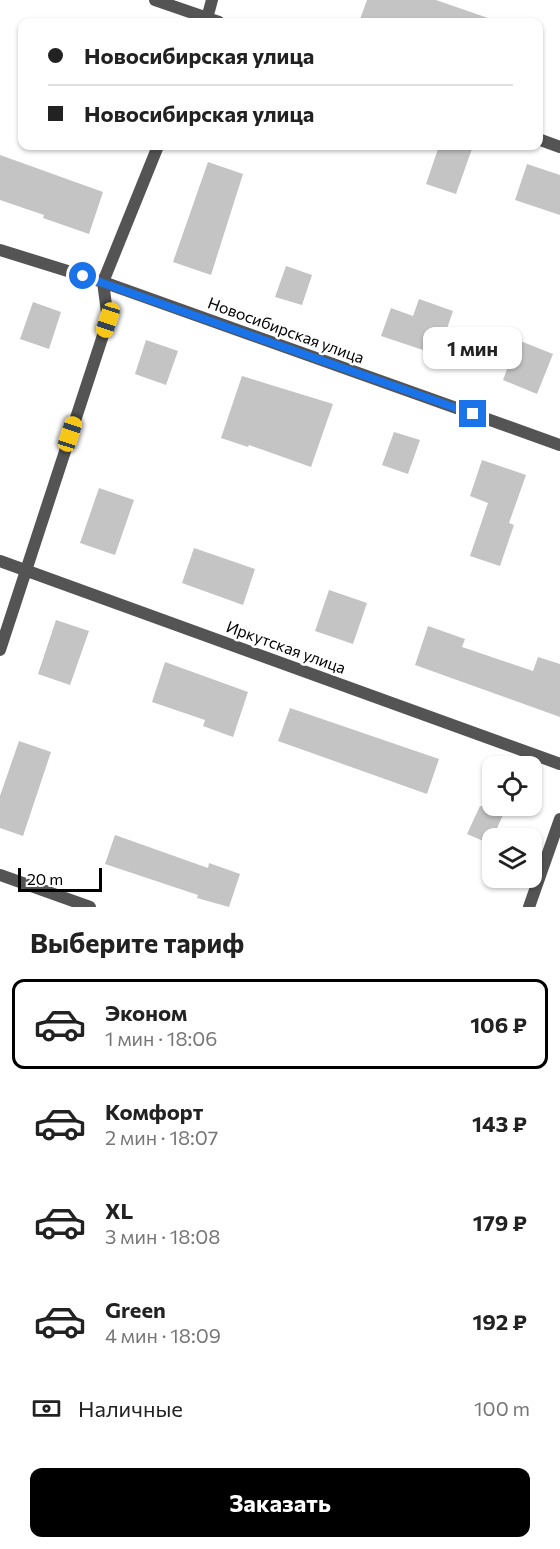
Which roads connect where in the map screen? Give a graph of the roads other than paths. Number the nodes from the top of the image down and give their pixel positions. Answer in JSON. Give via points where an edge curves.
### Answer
{"nodes":[{"id":1,"x":155,"y":0,"type":"edge"},
{"id":2,"x":212,"y":0,"type":"edge"},
{"id":3,"x":203,"y":18,"type":"edge"},
{"id":4,"x":211,"y":18,"type":"edge"},
{"id":5,"x":543,"y":141,"type":"edge"},
{"id":6,"x":560,"y":147,"type":"edge"},
{"id":7,"x":156,"y":150,"type":"edge"},
{"id":8,"x":0,"y":250,"type":"edge"},
{"id":9,"x":104,"y":282,"type":"junction"},
{"id":10,"x":560,"y":445,"type":"edge"},
{"id":11,"x":0,"y":561,"type":"edge"},
{"id":12,"x":26,"y":570,"type":"junction"},
{"id":13,"x":0,"y":650,"type":"edge"},
{"id":14,"x":560,"y":764,"type":"edge"},
{"id":15,"x":560,"y":819,"type":"edge"},
{"id":16,"x":0,"y":875,"type":"edge"},
{"id":17,"x":90,"y":907,"type":"edge"},
{"id":18,"x":529,"y":907,"type":"edge"}],
"edges":[{"from":1,"to":3,"type":"street"},
{"from":2,"to":4,"type":"street"},
{"from":5,"to":6,"type":"street"},
{"from":7,"to":9,"type":"street"},
{"from":8,"to":9,"type":"street","name":"Новосибирская улица"},
{"from":9,"to":10,"type":"street","name":"Новосибирская улица"},
{"from":9,"to":12,"type":"street","via":[[108,320]]},
{"from":11,"to":12,"type":"street","name":"Иркутская улица"},
{"from":12,"to":13,"type":"street"},
{"from":12,"to":14,"type":"street","name":"Иркутская улица"},
{"from":15,"to":18,"type":"street"},
{"from":16,"to":17,"type":"street"}]}
